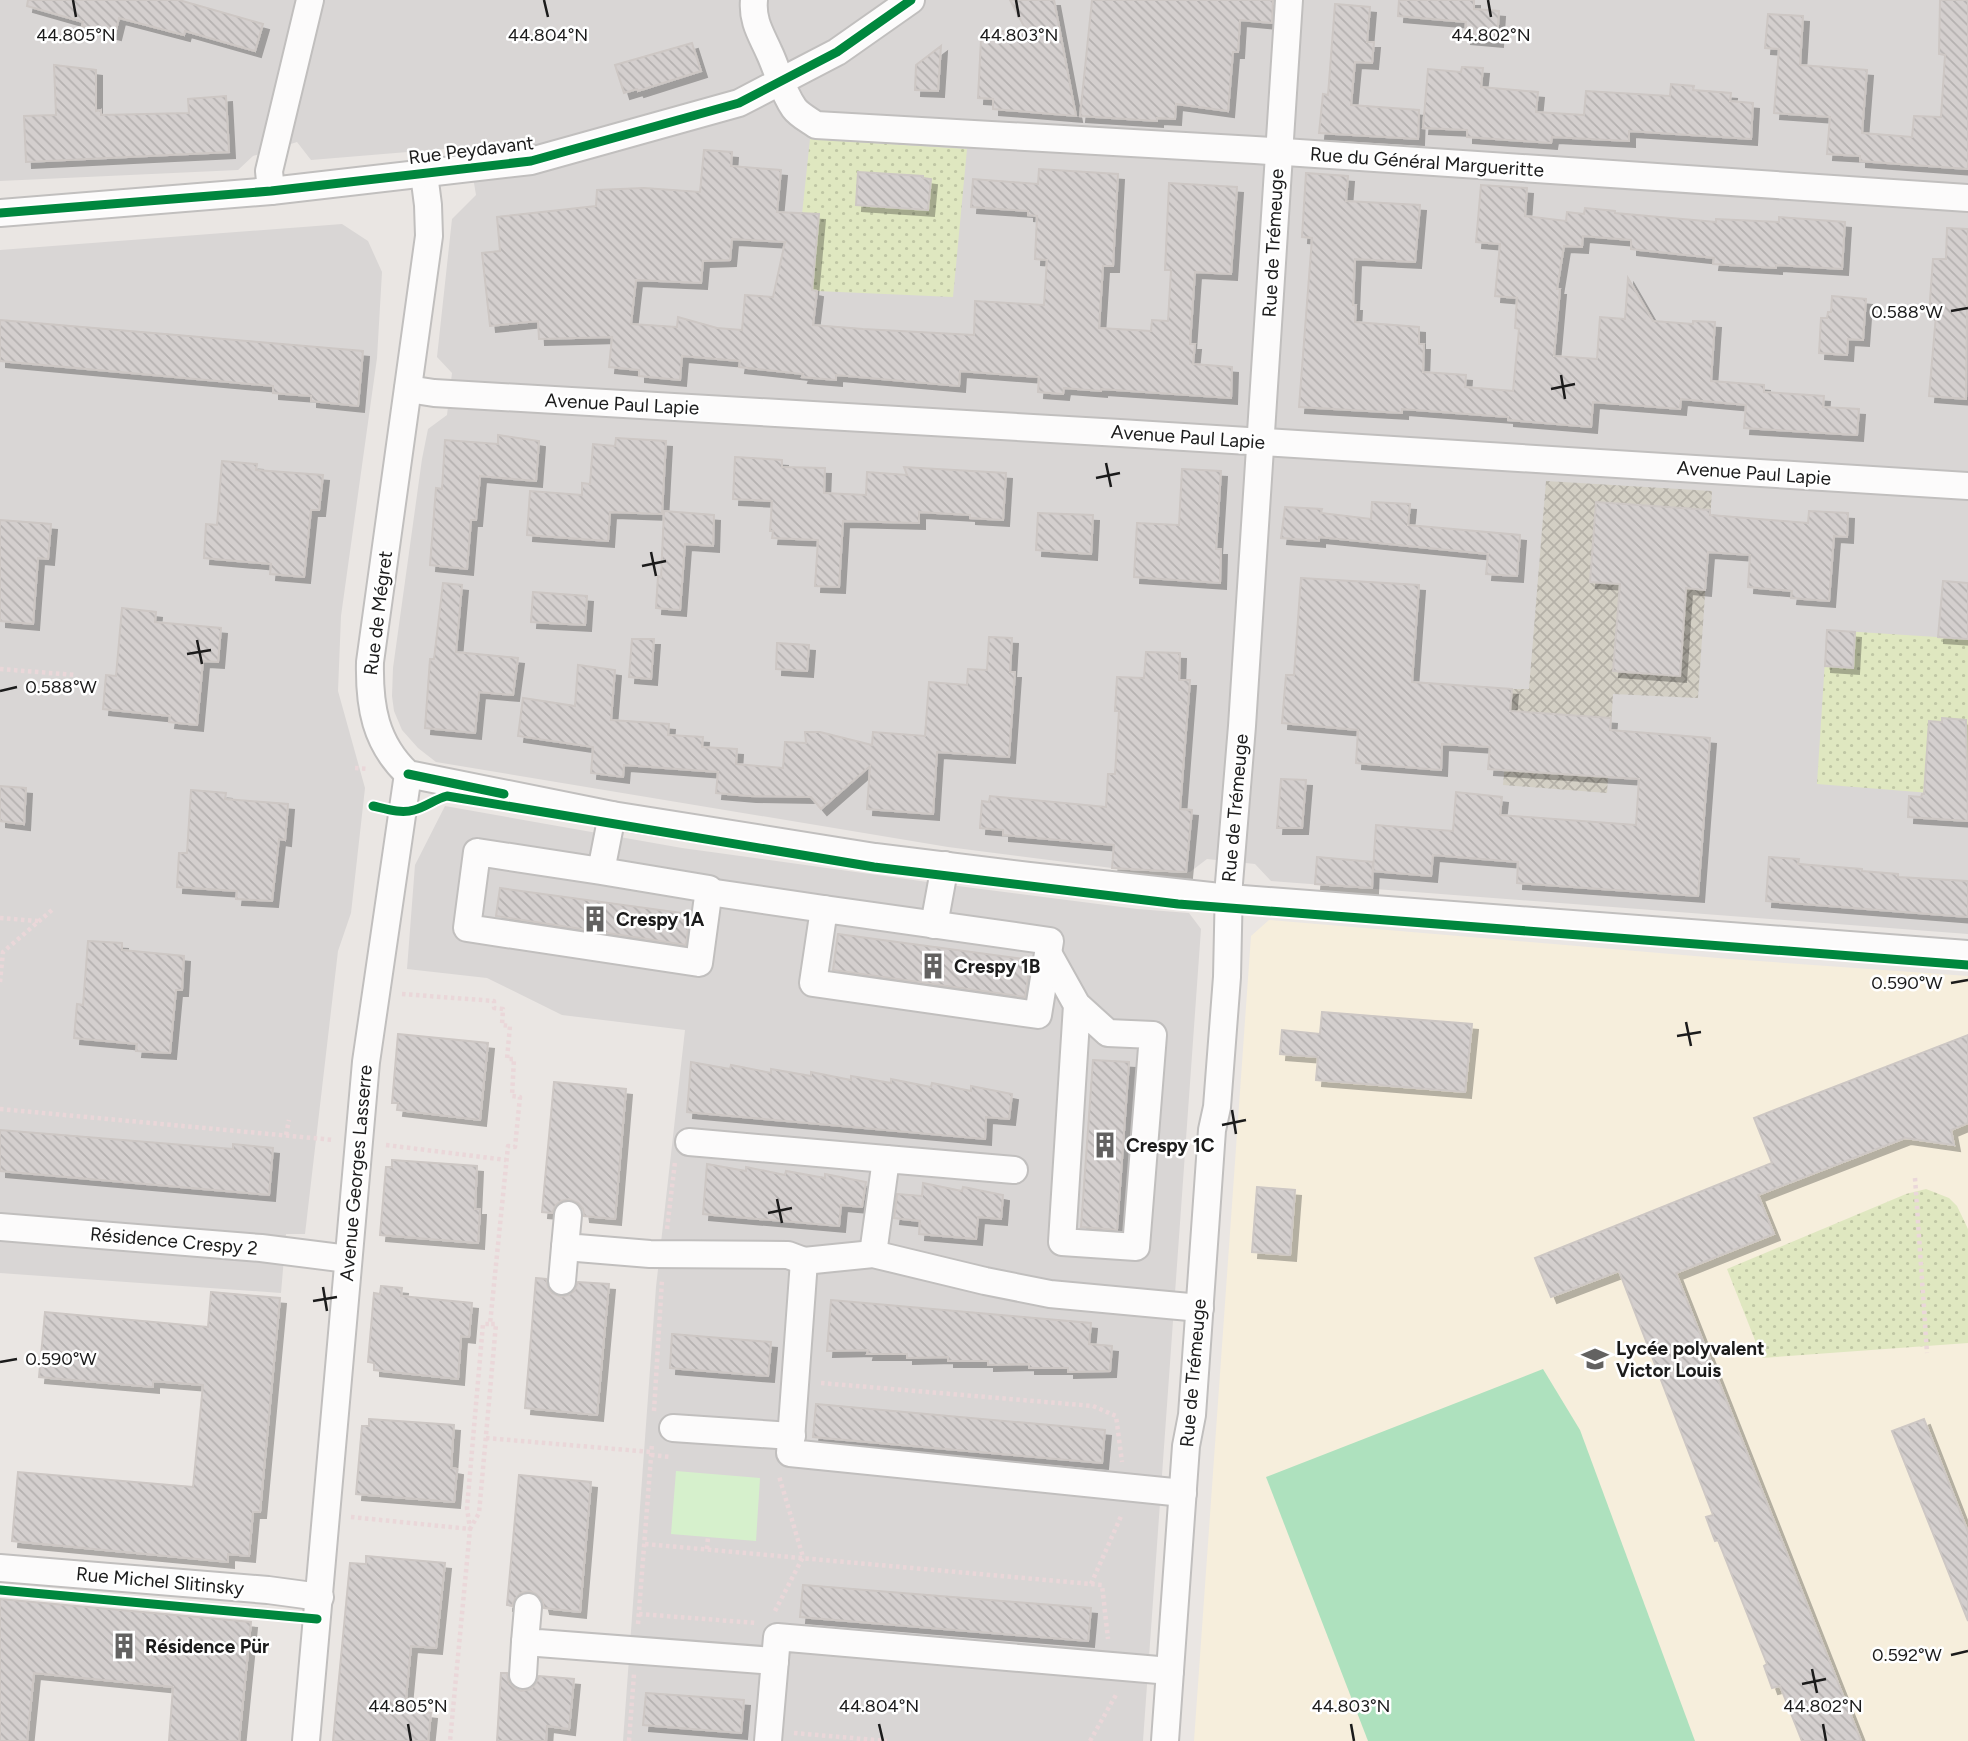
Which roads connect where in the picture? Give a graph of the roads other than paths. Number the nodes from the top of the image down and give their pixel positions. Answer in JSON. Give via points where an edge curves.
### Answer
{"nodes":[{"id":1,"x":754,"y":0,"type":"edge"},
{"id":2,"x":911,"y":0,"type":"edge"},
{"id":3,"x":1289,"y":0,"type":"edge"},
{"id":4,"x":305,"y":1,"type":"edge"},
{"id":5,"x":781,"y":83,"type":"junction"},
{"id":6,"x":1278,"y":152,"type":"junction"},
{"id":7,"x":424,"y":174,"type":"junction"},
{"id":8,"x":271,"y":191,"type":"junction"},
{"id":9,"x":1968,"y":198,"type":"edge"},
{"id":10,"x":0,"y":213,"type":"edge"},
{"id":11,"x":408,"y":389,"type":"junction"},
{"id":12,"x":1261,"y":442,"type":"junction"},
{"id":13,"x":1968,"y":486,"type":"edge"},
{"id":14,"x":391,"y":768,"type":"junction"},
{"id":15,"x":612,"y":815,"type":"junction"},
{"id":16,"x":944,"y":865,"type":"junction"},
{"id":17,"x":601,"y":871,"type":"junction"},
{"id":18,"x":709,"y":892,"type":"junction"},
{"id":19,"x":1229,"y":898,"type":"junction"},
{"id":20,"x":824,"y":909,"type":"junction"},
{"id":21,"x":934,"y":925,"type":"junction"},
{"id":22,"x":1048,"y":953,"type":"junction"},
{"id":23,"x":1968,"y":954,"type":"edge"},
{"id":24,"x":1077,"y":1005,"type":"junction"},
{"id":25,"x":689,"y":1142,"type":"dead end"},
{"id":26,"x":886,"y":1159,"type":"junction"},
{"id":27,"x":1014,"y":1170,"type":"dead end"},
{"id":28,"x":568,"y":1214,"type":"dead end"},
{"id":29,"x":0,"y":1227,"type":"edge"},
{"id":30,"x":565,"y":1247,"type":"junction"},
{"id":31,"x":873,"y":1254,"type":"junction"},
{"id":32,"x":348,"y":1259,"type":"junction"},
{"id":33,"x":804,"y":1261,"type":"junction"},
{"id":34,"x":562,"y":1281,"type":"dead end"},
{"id":35,"x":1200,"y":1308,"type":"junction"},
{"id":36,"x":673,"y":1428,"type":"dead end"},
{"id":37,"x":792,"y":1436,"type":"junction"},
{"id":38,"x":1183,"y":1493,"type":"junction"},
{"id":39,"x":0,"y":1568,"type":"edge"},
{"id":40,"x":320,"y":1597,"type":"junction"},
{"id":41,"x":528,"y":1607,"type":"dead end"},
{"id":42,"x":525,"y":1642,"type":"junction"},
{"id":43,"x":775,"y":1661,"type":"junction"},
{"id":44,"x":1170,"y":1671,"type":"junction"},
{"id":45,"x":523,"y":1675,"type":"dead end"},
{"id":46,"x":769,"y":1736,"type":"edge"},
{"id":47,"x":306,"y":1741,"type":"edge"},
{"id":48,"x":1165,"y":1741,"type":"edge"}],
"edges":[{"from":1,"to":5,"type":"street","name":"Rue du Général Margueritte","via":[[753,14]]},
{"from":2,"to":5,"type":"street","name":"Rue Peydavant","via":[[837,52]]},
{"from":3,"to":6,"type":"street","name":"Rue de Trémeuge"},
{"from":4,"to":8,"type":"street","via":[[269,171]]},
{"from":5,"to":6,"type":"street","name":"Rue du Général Margueritte","via":[[795,111],[816,125]]},
{"from":5,"to":7,"type":"street","name":"Rue Peydavant","via":[[739,103],[565,153]]},
{"from":6,"to":9,"type":"street","name":"Rue du Général Margueritte"},
{"from":6,"to":12,"type":"street","name":"Rue de Trémeuge"},
{"from":7,"to":8,"type":"street","name":"Rue Peydavant"},
{"from":7,"to":11,"type":"street","name":"Rue de Mégret","via":[[429,236]]},
{"from":8,"to":10,"type":"street","name":"Rue Peydavant"},
{"from":11,"to":12,"type":"street","name":"Avenue Paul Lapie"},
{"from":11,"to":14,"type":"street","name":"Rue de Mégret","via":[[370,662],[372,709]]},
{"from":12,"to":13,"type":"street","name":"Avenue Paul Lapie"},
{"from":12,"to":19,"type":"street","name":"Rue de Trémeuge"},
{"from":14,"to":15,"type":"street"},
{"from":14,"to":32,"type":"street","name":"Avenue Georges Lasserre","via":[[376,992],[366,1062],[347,1141]]},
{"from":15,"to":16,"type":"street"},
{"from":15,"to":17,"type":"street"},
{"from":16,"to":19,"type":"street"},
{"from":16,"to":21,"type":"street"},
{"from":17,"to":18,"type":"street","via":[[709,888]]},
{"from":17,"to":18,"type":"street","via":[[477,852],[467,928],[699,963]]},
{"from":18,"to":20,"type":"street"},
{"from":19,"to":23,"type":"street"},
{"from":19,"to":35,"type":"street","name":"Rue de Trémeuge","via":[[1227,977]]},
{"from":20,"to":21,"type":"street"},
{"from":20,"to":22,"type":"street","via":[[813,983],[1038,1015]]},
{"from":21,"to":22,"type":"street","via":[[1050,941]]},
{"from":22,"to":24,"type":"street"},
{"from":24,"to":24,"type":"street","via":[[1108,1033],[1153,1035],[1136,1247],[1062,1242]]},
{"from":25,"to":26,"type":"street"},
{"from":26,"to":27,"type":"street"},
{"from":26,"to":31,"type":"street"},
{"from":28,"to":30,"type":"street"},
{"from":29,"to":32,"type":"street","name":"Résidence Crespy 2"},
{"from":30,"to":33,"type":"street","via":[[650,1254],[788,1255]]},
{"from":30,"to":34,"type":"street"},
{"from":31,"to":33,"type":"street"},
{"from":31,"to":35,"type":"street","via":[[1051,1294]]},
{"from":32,"to":40,"type":"street","name":"Avenue Georges Lasserre"},
{"from":33,"to":37,"type":"street"},
{"from":35,"to":38,"type":"street","name":"Rue de Trémeuge"},
{"from":36,"to":37,"type":"street"},
{"from":37,"to":38,"type":"street","via":[[790,1453]]},
{"from":38,"to":44,"type":"street","name":"Rue de Trémeuge"},
{"from":39,"to":40,"type":"street","name":"Rue Michel Slitinsky"},
{"from":40,"to":47,"type":"street","name":"Avenue Georges Lasserre"},
{"from":41,"to":42,"type":"street"},
{"from":42,"to":43,"type":"street"},
{"from":42,"to":45,"type":"street"},
{"from":43,"to":44,"type":"street","via":[[777,1637]]},
{"from":43,"to":46,"type":"street"},
{"from":44,"to":48,"type":"street","name":"Rue de Trémeuge"}]}
